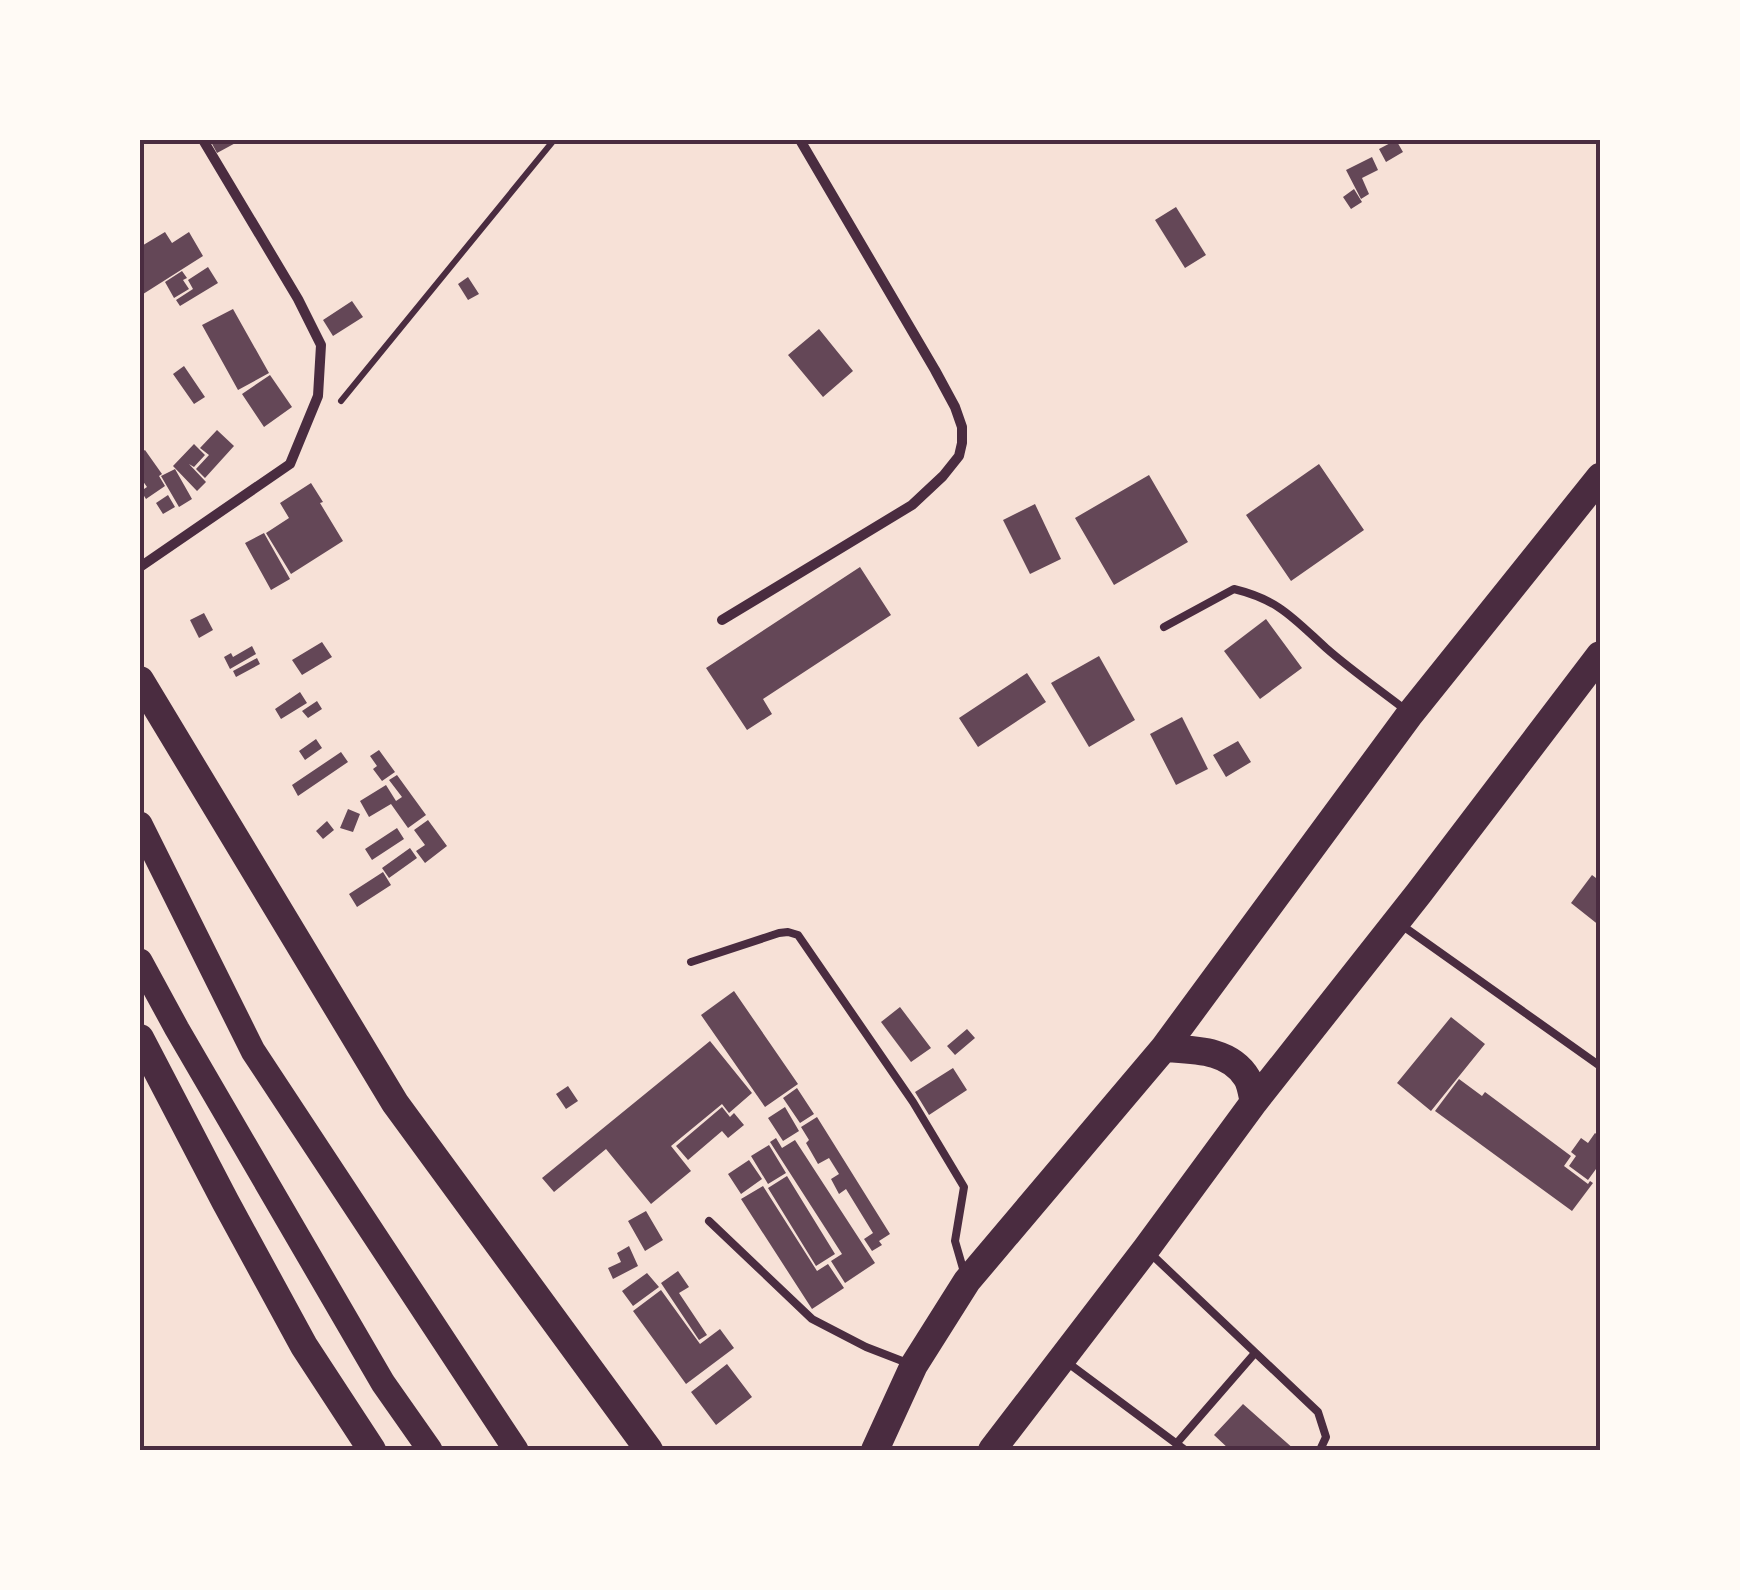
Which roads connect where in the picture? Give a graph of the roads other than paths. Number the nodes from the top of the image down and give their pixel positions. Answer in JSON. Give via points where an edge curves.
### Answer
{"nodes":[{"id":1,"x":203,"y":140,"type":"edge"},
{"id":2,"x":800,"y":140,"type":"edge"},
{"id":3,"x":1600,"y":478,"type":"edge"},
{"id":4,"x":140,"y":566,"type":"edge"},
{"id":5,"x":722,"y":620,"type":"dead end"},
{"id":6,"x":1164,"y":628,"type":"dead end"},
{"id":7,"x":1600,"y":655,"type":"edge"},
{"id":8,"x":140,"y":680,"type":"edge"},
{"id":9,"x":1410,"y":714,"type":"junction"},
{"id":10,"x":140,"y":824,"type":"edge"},
{"id":11,"x":1396,"y":922,"type":"junction"},
{"id":12,"x":140,"y":961,"type":"edge"},
{"id":13,"x":691,"y":962,"type":"dead end"},
{"id":14,"x":140,"y":1038,"type":"edge"},
{"id":15,"x":1164,"y":1048,"type":"junction"},
{"id":16,"x":1600,"y":1066,"type":"edge"},
{"id":17,"x":1254,"y":1102,"type":"junction"},
{"id":18,"x":709,"y":1221,"type":"dead end"},
{"id":19,"x":1146,"y":1249,"type":"junction"},
{"id":20,"x":967,"y":1281,"type":"junction"},
{"id":21,"x":1255,"y":1353,"type":"junction"},
{"id":22,"x":1061,"y":1358,"type":"junction"},
{"id":23,"x":914,"y":1365,"type":"junction"},
{"id":24,"x":1180,"y":1447,"type":"edge"},
{"id":25,"x":372,"y":1450,"type":"edge"},
{"id":26,"x":430,"y":1450,"type":"edge"},
{"id":27,"x":516,"y":1450,"type":"edge"},
{"id":28,"x":649,"y":1450,"type":"edge"},
{"id":29,"x":875,"y":1450,"type":"edge"},
{"id":30,"x":992,"y":1450,"type":"edge"},
{"id":31,"x":1320,"y":1450,"type":"edge"}],
"edges":[{"from":1,"to":4,"type":"street","via":[[321,345],[318,396],[290,464]]},
{"from":2,"to":5,"type":"street","via":[[935,370],[955,408],[962,443],[951,466],[912,505]]},
{"from":3,"to":9,"type":"highway"},
{"from":6,"to":9,"type":"lane","via":[[1234,589],[1258,595]]},
{"from":7,"to":11,"type":"highway"},
{"from":8,"to":28,"type":"highway","via":[[394,1102]]},
{"from":9,"to":15,"type":"highway"},
{"from":10,"to":27,"type":"main road","via":[[253,1051]]},
{"from":11,"to":16,"type":"lane"},
{"from":11,"to":17,"type":"highway"},
{"from":12,"to":26,"type":"main road","via":[[383,1384]]},
{"from":13,"to":20,"type":"lane","via":[[779,933],[798,936],[964,1187],[955,1241]]},
{"from":14,"to":25,"type":"highway","via":[[304,1346]]},
{"from":15,"to":17,"type":"highway","via":[[1210,1052],[1234,1064],[1248,1079]]},
{"from":15,"to":20,"type":"highway"},
{"from":17,"to":19,"type":"highway"},
{"from":18,"to":23,"type":"lane","via":[[812,1318]]},
{"from":19,"to":21,"type":"lane"},
{"from":19,"to":22,"type":"highway"},
{"from":20,"to":23,"type":"highway"},
{"from":21,"to":24,"type":"lane"},
{"from":21,"to":31,"type":"lane","via":[[1318,1412],[1326,1437]]},
{"from":22,"to":24,"type":"lane"},
{"from":22,"to":30,"type":"highway"},
{"from":23,"to":29,"type":"highway"}]}
